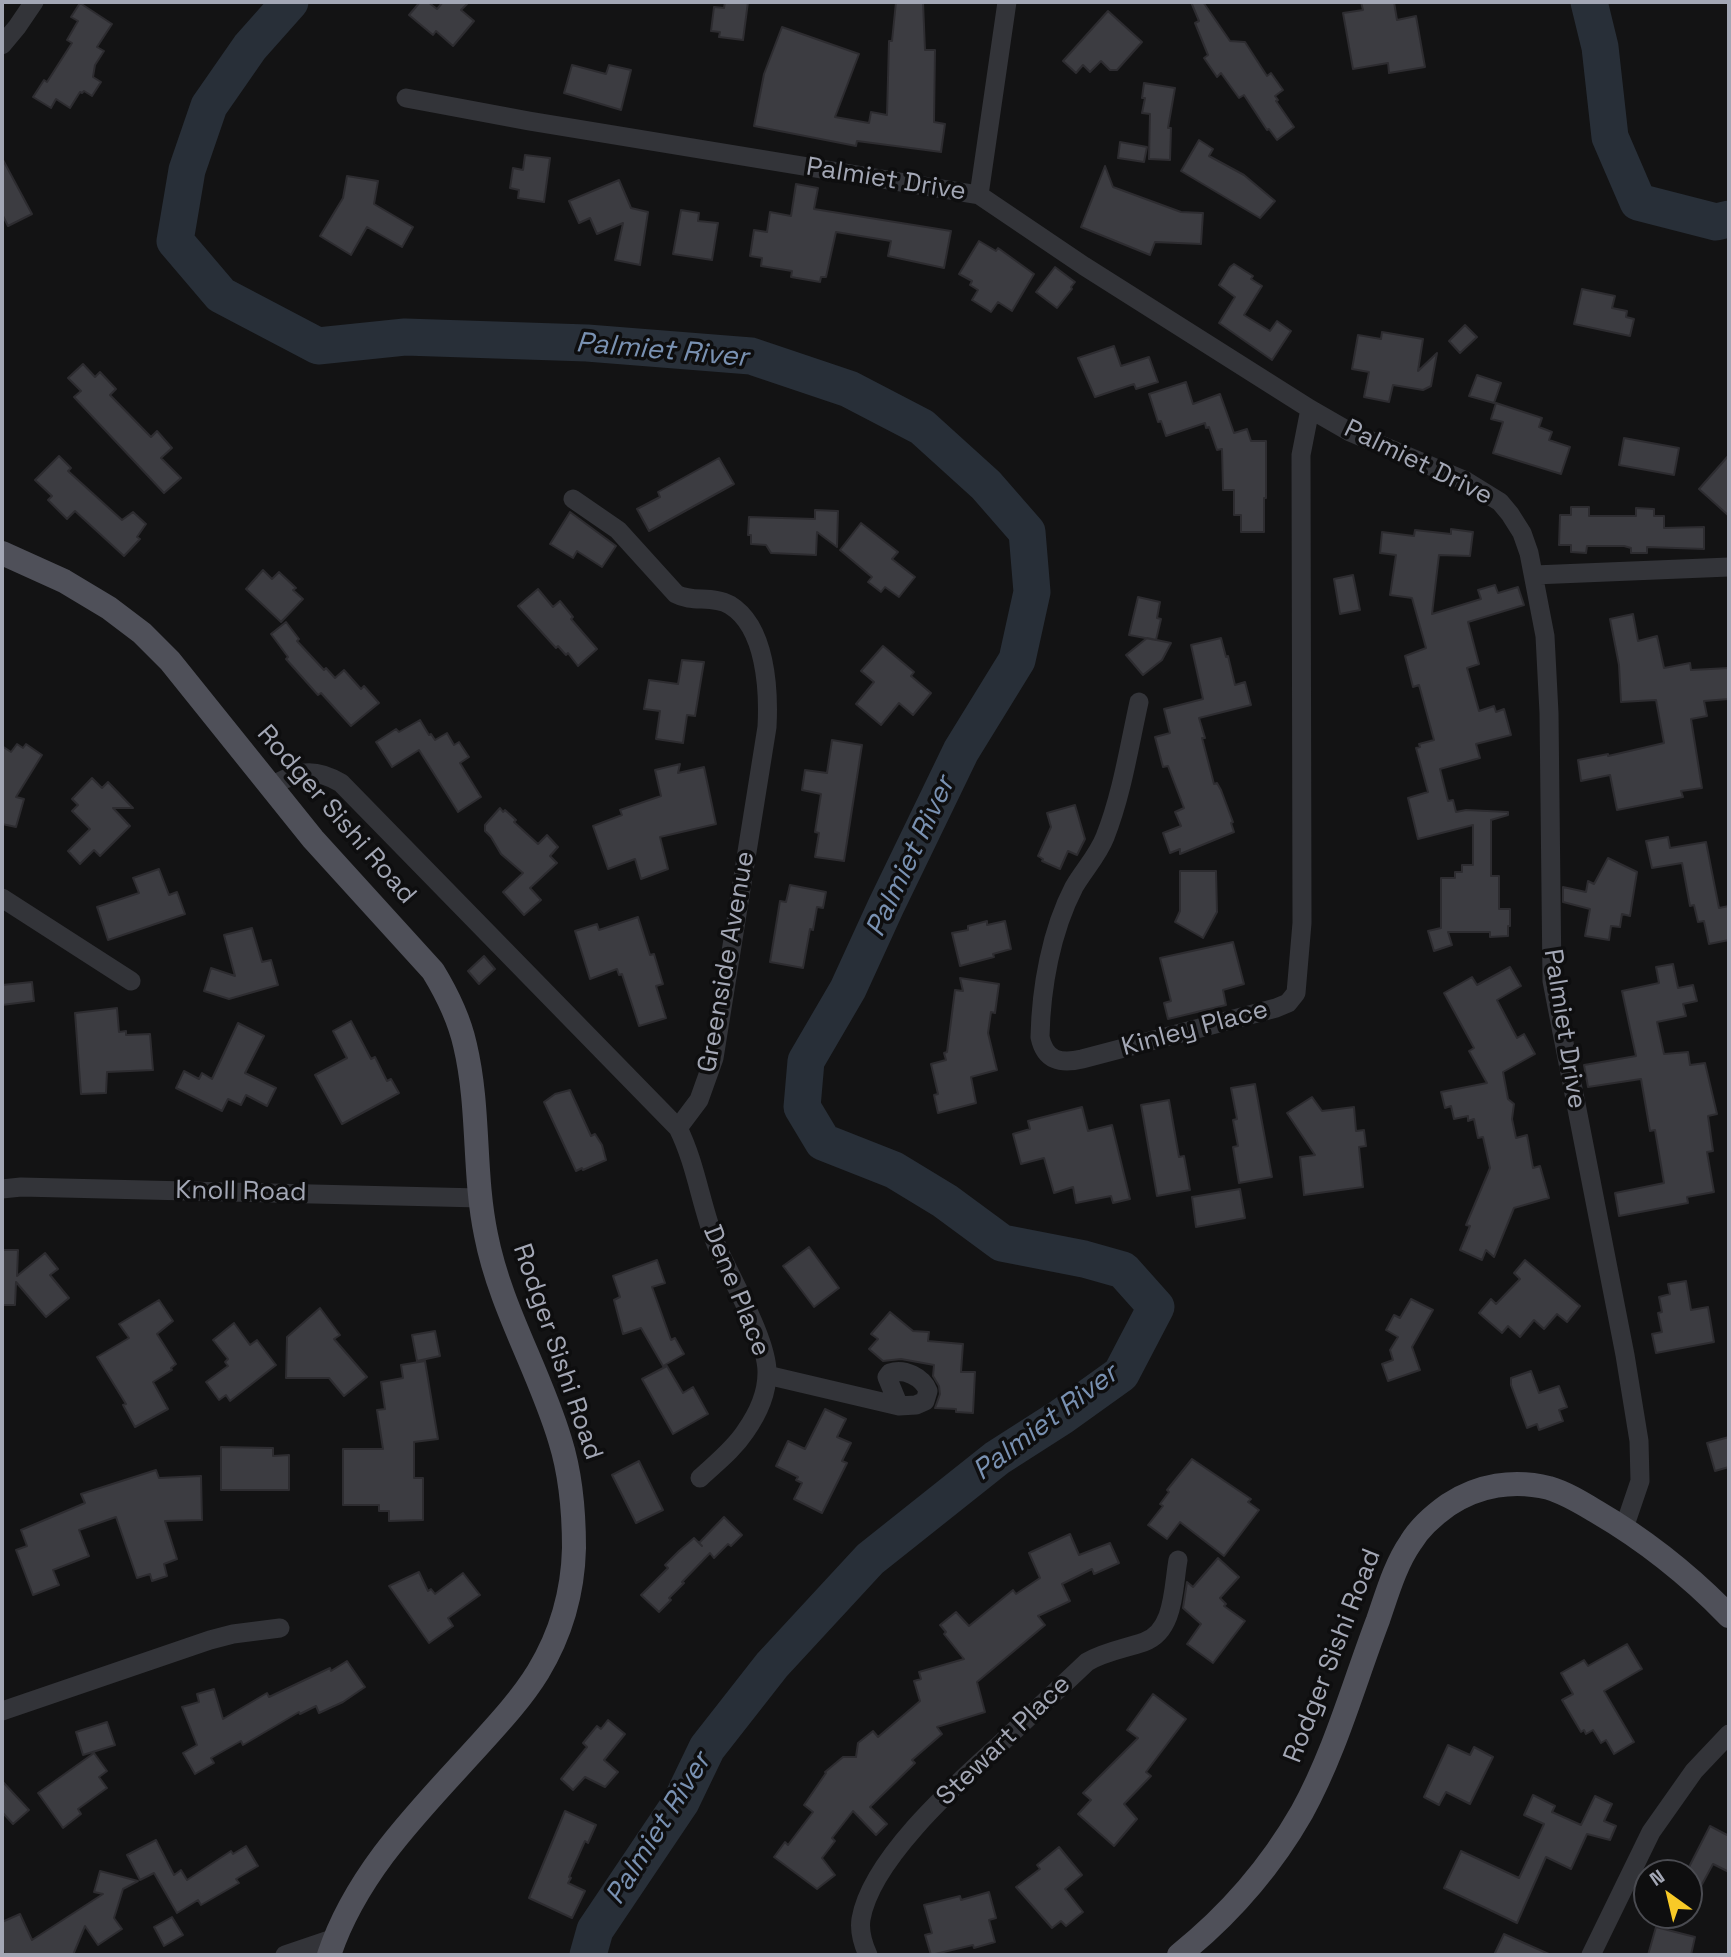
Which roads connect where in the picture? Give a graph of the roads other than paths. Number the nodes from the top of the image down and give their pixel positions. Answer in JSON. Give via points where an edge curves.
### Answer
{"nodes":[{"id":1,"x":34,"y":2,"type":"edge"},
{"id":2,"x":1007,"y":2,"type":"edge"},
{"id":3,"x":2,"y":45,"type":"edge"},
{"id":4,"x":406,"y":98,"type":"dead end"},
{"id":5,"x":979,"y":195,"type":"junction"},
{"id":6,"x":1310,"y":409,"type":"junction"},
{"id":7,"x":573,"y":499,"type":"dead end"},
{"id":8,"x":2,"y":553,"type":"edge"},
{"id":9,"x":1729,"y":567,"type":"edge"},
{"id":10,"x":1534,"y":575,"type":"junction"},
{"id":11,"x":1139,"y":702,"type":"dead end"},
{"id":12,"x":268,"y":787,"type":"junction"},
{"id":13,"x":2,"y":898,"type":"edge"},
{"id":14,"x":131,"y":981,"type":"dead end"},
{"id":15,"x":678,"y":1128,"type":"junction"},
{"id":16,"x":2,"y":1189,"type":"edge"},
{"id":17,"x":480,"y":1198,"type":"junction"},
{"id":18,"x":767,"y":1375,"type":"junction"},
{"id":19,"x":899,"y":1406,"type":"dead end"},
{"id":20,"x":700,"y":1478,"type":"dead end"},
{"id":21,"x":1624,"y":1528,"type":"junction"},
{"id":22,"x":1178,"y":1560,"type":"dead end"},
{"id":23,"x":1729,"y":1616,"type":"edge"},
{"id":24,"x":280,"y":1629,"type":"dead end"},
{"id":25,"x":2,"y":1710,"type":"edge"},
{"id":26,"x":1729,"y":1734,"type":"edge"},
{"id":27,"x":332,"y":1946,"type":"edge"},
{"id":28,"x":285,"y":1955,"type":"edge"},
{"id":29,"x":869,"y":1955,"type":"edge"},
{"id":30,"x":1179,"y":1955,"type":"edge"},
{"id":31,"x":1591,"y":1955,"type":"edge"}],
"edges":[{"from":1,"to":3,"type":"street"},
{"from":2,"to":5,"type":"street"},
{"from":4,"to":5,"type":"street","name":"Palmiet Drive"},
{"from":5,"to":6,"type":"street","name":"Palmiet Drive"},
{"from":6,"to":10,"type":"street","name":"Palmiet Drive","via":[[1350,432],[1466,481],[1500,502],[1521,533]]},
{"from":6,"to":11,"type":"street","name":"Kinley Place","via":[[1301,455],[1302,923],[1296,993],[1276,1008],[1060,1061],[1042,1047],[1049,961],[1065,906],[1104,840],[1114,812]]},
{"from":7,"to":15,"type":"street","name":"Greenside Avenue","via":[[618,530],[676,594],[730,605],[751,629],[765,667],[767,727],[714,1058],[699,1100]]},
{"from":8,"to":12,"type":"main road","name":"Rodger Sishi Road","via":[[64,581],[142,633],[170,661]]},
{"from":9,"to":10,"type":"street"},
{"from":10,"to":21,"type":"street","name":"Palmiet Drive","via":[[1547,662],[1552,981],[1639,1441],[1640,1481]]},
{"from":12,"to":15,"type":"street","via":[[315,772],[341,783]]},
{"from":12,"to":17,"type":"main road","name":"Rodger Sishi Road","via":[[433,971],[447,994],[466,1045]]},
{"from":13,"to":14,"type":"street"},
{"from":15,"to":18,"type":"street","name":"Dene Place","via":[[706,1219],[764,1352]]},
{"from":16,"to":17,"type":"street","name":"Knoll Road"},
{"from":17,"to":27,"type":"main road","name":"Rodger Sishi Road","via":[[500,1288],[568,1470],[575,1509],[572,1584],[565,1612],[537,1673],[497,1725],[389,1845],[352,1899]]},
{"from":18,"to":19,"type":"street"},
{"from":18,"to":20,"type":"street","name":"Dene Place","via":[[760,1408],[745,1433]]},
{"from":21,"to":23,"type":"main road","name":"Rodger Sishi Road","via":[[1686,1575]]},
{"from":21,"to":30,"type":"main road","name":"Rodger Sishi Road","via":[[1560,1492],[1509,1483],[1457,1499],[1426,1524],[1411,1541],[1395,1573],[1325,1762],[1302,1811],[1241,1898]]},
{"from":22,"to":29,"type":"street","name":"Stewart Place","via":[[1167,1619],[1159,1634],[1087,1662],[952,1788],[899,1847],[864,1907],[860,1935]]},
{"from":24,"to":25,"type":"street","via":[[210,1640]]},
{"from":26,"to":31,"type":"street","via":[[1694,1771],[1651,1832]]},
{"from":27,"to":28,"type":"street"}]}
